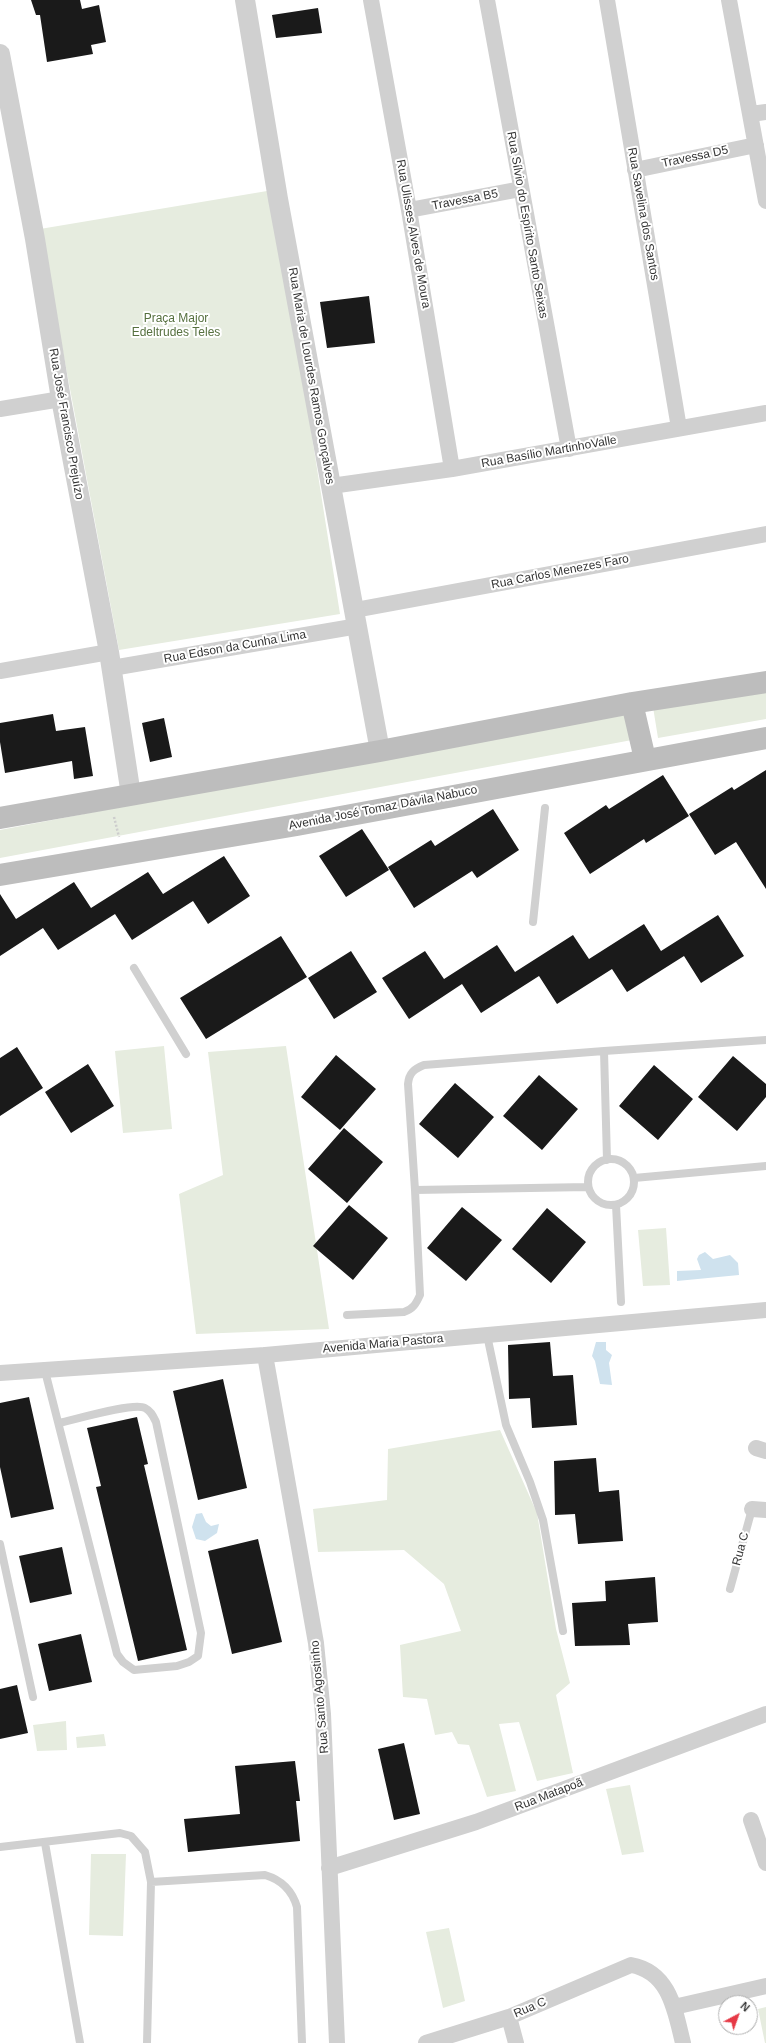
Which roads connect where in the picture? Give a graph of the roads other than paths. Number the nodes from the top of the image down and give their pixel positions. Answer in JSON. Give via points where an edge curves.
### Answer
{"nodes":[{"id":1,"x":245,"y":0,"type":"edge"},
{"id":2,"x":371,"y":0,"type":"edge"},
{"id":3,"x":486,"y":0,"type":"edge"},
{"id":4,"x":607,"y":0,"type":"edge"},
{"id":5,"x":731,"y":0,"type":"edge"},
{"id":6,"x":0,"y":54,"type":"edge"},
{"id":7,"x":758,"y":113,"type":"edge"},
{"id":8,"x":756,"y":145,"type":"junction"},
{"id":9,"x":635,"y":170,"type":"junction"},
{"id":10,"x":521,"y":189,"type":"junction"},
{"id":11,"x":766,"y":201,"type":"edge"},
{"id":12,"x":409,"y":210,"type":"junction"},
{"id":13,"x":61,"y":399,"type":"junction"},
{"id":14,"x":0,"y":409,"type":"edge"},
{"id":15,"x":766,"y":413,"type":"edge"},
{"id":16,"x":679,"y":428,"type":"junction"},
{"id":17,"x":569,"y":450,"type":"junction"},
{"id":18,"x":452,"y":469,"type":"junction"},
{"id":19,"x":332,"y":486,"type":"junction"},
{"id":20,"x":766,"y":534,"type":"edge"},
{"id":21,"x":356,"y":618,"type":"junction"},
{"id":22,"x":111,"y":660,"type":"junction"},
{"id":23,"x":0,"y":671,"type":"edge"},
{"id":24,"x":766,"y":682,"type":"edge"},
{"id":25,"x":632,"y":703,"type":"junction"},
{"id":26,"x":766,"y":738,"type":"edge"},
{"id":27,"x":380,"y":751,"type":"junction"},
{"id":28,"x":645,"y":760,"type":"junction"},
{"id":29,"x":131,"y":795,"type":"junction"},
{"id":30,"x":545,"y":808,"type":"dead end"},
{"id":31,"x":0,"y":818,"type":"edge"},
{"id":32,"x":0,"y":875,"type":"edge"},
{"id":33,"x":533,"y":922,"type":"dead end"},
{"id":34,"x":134,"y":968,"type":"dead end"},
{"id":35,"x":766,"y":1040,"type":"edge"},
{"id":36,"x":604,"y":1051,"type":"junction"},
{"id":37,"x":186,"y":1054,"type":"dead end"},
{"id":38,"x":607,"y":1160,"type":"junction"},
{"id":39,"x":766,"y":1166,"type":"edge"},
{"id":40,"x":634,"y":1178,"type":"junction"},
{"id":41,"x":588,"y":1187,"type":"junction"},
{"id":42,"x":415,"y":1190,"type":"junction"},
{"id":43,"x":616,"y":1205,"type":"junction"},
{"id":44,"x":621,"y":1302,"type":"dead end"},
{"id":45,"x":766,"y":1310,"type":"edge"},
{"id":46,"x":346,"y":1315,"type":"dead end"},
{"id":47,"x":487,"y":1335,"type":"junction"},
{"id":48,"x":265,"y":1355,"type":"junction"},
{"id":49,"x":45,"y":1371,"type":"junction"},
{"id":50,"x":0,"y":1373,"type":"edge"},
{"id":51,"x":59,"y":1424,"type":"junction"},
{"id":52,"x":759,"y":1510,"type":"edge"},
{"id":53,"x":0,"y":1544,"type":"edge"},
{"id":54,"x":730,"y":1589,"type":"dead end"},
{"id":55,"x":563,"y":1630,"type":"dead end"},
{"id":56,"x":33,"y":1697,"type":"dead end"},
{"id":57,"x":766,"y":1714,"type":"edge"},
{"id":58,"x":751,"y":1820,"type":"dead end"},
{"id":59,"x":45,"y":1843,"type":"junction"},
{"id":60,"x":0,"y":1846,"type":"edge"},
{"id":61,"x":766,"y":1863,"type":"edge"},
{"id":62,"x":329,"y":1868,"type":"junction"},
{"id":63,"x":152,"y":1882,"type":"junction"},
{"id":64,"x":766,"y":1986,"type":"edge"},
{"id":65,"x":674,"y":2007,"type":"junction"},
{"id":66,"x":509,"y":2017,"type":"junction"},
{"id":67,"x":80,"y":2043,"type":"edge"},
{"id":68,"x":147,"y":2043,"type":"edge"},
{"id":69,"x":302,"y":2043,"type":"edge"},
{"id":70,"x":337,"y":2043,"type":"edge"},
{"id":71,"x":426,"y":2043,"type":"edge"},
{"id":72,"x":516,"y":2043,"type":"edge"},
{"id":73,"x":683,"y":2043,"type":"edge"}],
"edges":[{"from":1,"to":19,"type":"street","name":"Rua Maria de Lourdes Ramos Gonçalves","via":[[278,199]]},
{"from":2,"to":12,"type":"street","name":"Rua Ulisses Alves de Moura"},
{"from":3,"to":10,"type":"street","name":"Rua Sílvio do Espírito Santo Seixas"},
{"from":4,"to":9,"type":"street","name":"Rua Savelina dos Santos"},
{"from":5,"to":7,"type":"street"},
{"from":6,"to":13,"type":"street","name":"Rua José Francisco Prejuízo","via":[[35,239]]},
{"from":7,"to":8,"type":"street"},
{"from":8,"to":9,"type":"street","name":"Travessa D5"},
{"from":8,"to":11,"type":"street"},
{"from":9,"to":16,"type":"street","name":"Rua Savelina dos Santos"},
{"from":10,"to":12,"type":"street","name":"Travessa B5"},
{"from":10,"to":17,"type":"street","name":"Rua Sílvio do Espírito Santo Seixas"},
{"from":12,"to":18,"type":"street","name":"Rua Ulisses Alves de Moura"},
{"from":13,"to":14,"type":"street"},
{"from":13,"to":22,"type":"street","name":"Rua José Francisco Prejuízo"},
{"from":15,"to":16,"type":"street","name":"Rua Basílio MartinhoValle"},
{"from":16,"to":17,"type":"street","name":"Rua Basílio MartinhoValle"},
{"from":17,"to":18,"type":"street","name":"Rua Basílio MartinhoValle"},
{"from":18,"to":19,"type":"street","name":"Rua Basílio MartinhoValle"},
{"from":19,"to":21,"type":"street","name":"Rua Maria de Lourdes Ramos Gonçalves"},
{"from":20,"to":21,"type":"street","name":"Rua Carlos Menezes Faro"},
{"from":21,"to":22,"type":"street","name":"Rua Edson da Cunha Lima"},
{"from":21,"to":27,"type":"street","name":"Rua Maria de Lourdes Ramos Gonçalves"},
{"from":22,"to":23,"type":"street","name":"Rua Edson da Cunha Lima"},
{"from":22,"to":29,"type":"street","name":"Rua José Francisco Prejuízo"},
{"from":24,"to":25,"type":"main road"},
{"from":25,"to":27,"type":"main road"},
{"from":25,"to":28,"type":"main road"},
{"from":26,"to":28,"type":"main road","name":"Avenida José Tomaz Dávila Nabuco"},
{"from":27,"to":29,"type":"main road"},
{"from":28,"to":32,"type":"main road","name":"Avenida José Tomaz Dávila Nabuco","via":[[305,823]]},
{"from":29,"to":31,"type":"main road"},
{"from":30,"to":33,"type":"lane"},
{"from":34,"to":37,"type":"lane"},
{"from":35,"to":36,"type":"lane"},
{"from":36,"to":38,"type":"lane"},
{"from":36,"to":42,"type":"lane","via":[[424,1065],[416,1068],[409,1076],[408,1084]]},
{"from":38,"to":40,"type":"lane","via":[[624,1163]]},
{"from":38,"to":41,"type":"lane","via":[[598,1163],[592,1170],[588,1178]]},
{"from":39,"to":40,"type":"lane"},
{"from":40,"to":43,"type":"lane","via":[[631,1196]]},
{"from":41,"to":42,"type":"lane"},
{"from":41,"to":43,"type":"lane","via":[[598,1202]]},
{"from":42,"to":46,"type":"lane","via":[[420,1295],[416,1304],[404,1312]]},
{"from":43,"to":44,"type":"lane"},
{"from":45,"to":47,"type":"street","name":"Avenida Maria Pastora"},
{"from":47,"to":48,"type":"street","name":"Avenida Maria Pastora"},
{"from":47,"to":55,"type":"lane","via":[[506,1425],[543,1520]]},
{"from":48,"to":49,"type":"street","name":"Avenida Maria Pastora"},
{"from":48,"to":62,"type":"street","name":"Rua Santo Agostinho","via":[[316,1643],[324,1714]]},
{"from":49,"to":50,"type":"street","name":"Avenida Maria Pastora"},
{"from":49,"to":51,"type":"lane"},
{"from":51,"to":51,"type":"lane","via":[[117,1654],[134,1670],[177,1666],[189,1662],[198,1656],[201,1633],[152,1413],[144,1407],[132,1406]]},
{"from":52,"to":54,"type":"lane","name":"Rua C"},
{"from":53,"to":56,"type":"lane"},
{"from":57,"to":62,"type":"street","name":"Rua Matapoã","via":[[476,1822]]},
{"from":58,"to":61,"type":"street"},
{"from":59,"to":60,"type":"lane"},
{"from":59,"to":63,"type":"lane","via":[[120,1833],[131,1836],[145,1852]]},
{"from":59,"to":67,"type":"lane"},
{"from":62,"to":70,"type":"street","name":"Rua Santo Agostinho"},
{"from":63,"to":68,"type":"lane"},
{"from":63,"to":69,"type":"lane","via":[[265,1875],[276,1878],[286,1886],[294,1896],[296,1907]]},
{"from":64,"to":65,"type":"street"},
{"from":65,"to":66,"type":"street","name":"Rua C","via":[[666,1989],[657,1978],[642,1967],[631,1966]]},
{"from":65,"to":73,"type":"street"},
{"from":66,"to":71,"type":"street","name":"Rua C"},
{"from":66,"to":72,"type":"street"}]}
